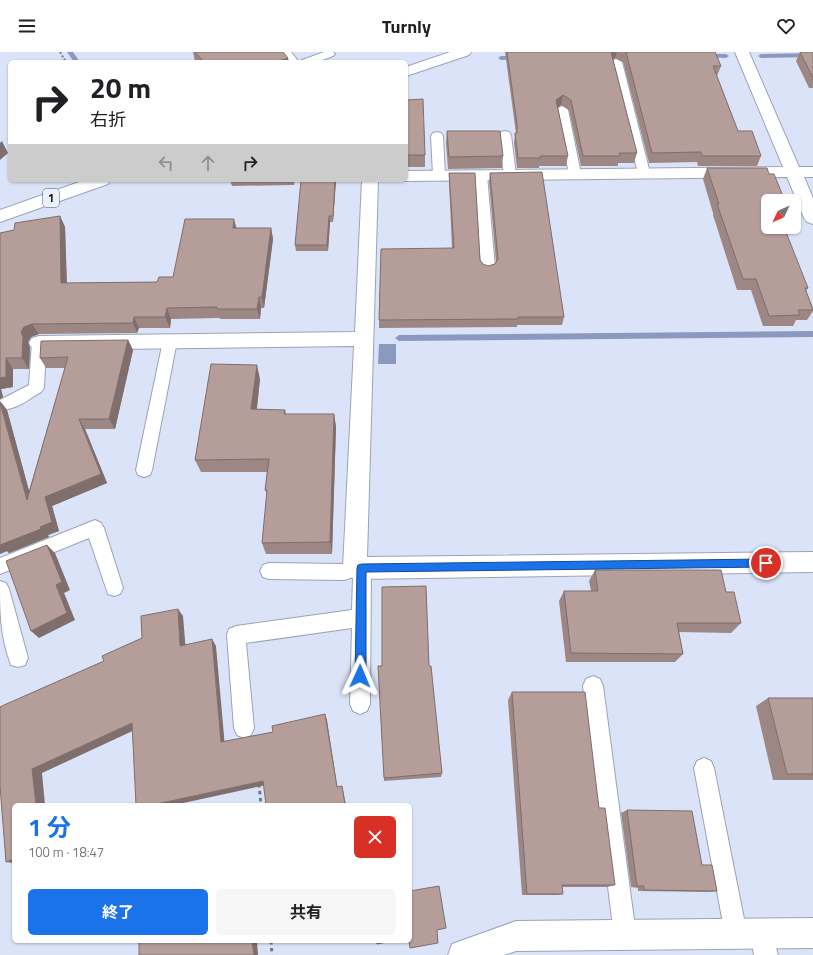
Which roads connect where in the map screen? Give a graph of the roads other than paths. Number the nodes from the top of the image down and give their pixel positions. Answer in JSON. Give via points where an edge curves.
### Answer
{"nodes":[{"id":1,"x":283,"y":52,"type":"edge"},
{"id":2,"x":464,"y":52,"type":"edge"},
{"id":3,"x":742,"y":52,"type":"edge"},
{"id":4,"x":331,"y":56,"type":"edge"},
{"id":5,"x":290,"y":60,"type":"edge"},
{"id":6,"x":314,"y":60,"type":"edge"},
{"id":7,"x":616,"y":62,"type":"dead end"},
{"id":8,"x":408,"y":71,"type":"edge"},
{"id":9,"x":562,"y":110,"type":"edge"},
{"id":10,"x":505,"y":135,"type":"dead end"},
{"id":11,"x":437,"y":136,"type":"dead end"},
{"id":12,"x":792,"y":172,"type":"junction"},
{"id":13,"x":813,"y":172,"type":"edge"},
{"id":14,"x":644,"y":173,"type":"junction"},
{"id":15,"x":575,"y":174,"type":"junction"},
{"id":16,"x":439,"y":175,"type":"junction"},
{"id":17,"x":481,"y":175,"type":"junction"},
{"id":18,"x":510,"y":175,"type":"junction"},
{"id":19,"x":408,"y":176,"type":"edge"},
{"id":20,"x":96,"y":182,"type":"edge"},
{"id":21,"x":370,"y":182,"type":"edge"},
{"id":22,"x":0,"y":216,"type":"edge"},
{"id":23,"x":813,"y":218,"type":"edge"},
{"id":24,"x":488,"y":268,"type":"edge"},
{"id":25,"x":363,"y":339,"type":"junction"},
{"id":26,"x":170,"y":341,"type":"junction"},
{"id":27,"x":39,"y":342,"type":"joint"},
{"id":28,"x":6,"y":404,"type":"dead end"},
{"id":29,"x":144,"y":470,"type":"dead end"},
{"id":30,"x":813,"y":562,"type":"edge"},
{"id":31,"x":0,"y":566,"type":"edge"},
{"id":32,"x":358,"y":568,"type":"junction"},
{"id":33,"x":269,"y":571,"type":"dead end"},
{"id":34,"x":0,"y":588,"type":"edge"},
{"id":35,"x":114,"y":588,"type":"dead end"},
{"id":36,"x":361,"y":618,"type":"junction"},
{"id":37,"x":18,"y":658,"type":"dead end"},
{"id":38,"x":593,"y":686,"type":"dead end"},
{"id":39,"x":360,"y":704,"type":"dead end"},
{"id":40,"x":244,"y":728,"type":"dead end"},
{"id":41,"x":704,"y":768,"type":"dead end"},
{"id":42,"x":813,"y":933,"type":"edge"},
{"id":43,"x":625,"y":935,"type":"junction"},
{"id":44,"x":754,"y":941,"type":"edge"},
{"id":45,"x":463,"y":955,"type":"edge"}],
"edges":[{"from":1,"to":5,"type":"main road"},
{"from":2,"to":8,"type":"main road"},
{"from":3,"to":12,"type":"main road"},
{"from":4,"to":6,"type":"lane"},
{"from":7,"to":14,"type":"lane"},
{"from":9,"to":15,"type":"lane"},
{"from":10,"to":18,"type":"lane"},
{"from":11,"to":16,"type":"lane"},
{"from":12,"to":13,"type":"main road"},
{"from":12,"to":14,"type":"main road"},
{"from":12,"to":23,"type":"main road"},
{"from":14,"to":15,"type":"main road"},
{"from":15,"to":18,"type":"main road"},
{"from":16,"to":17,"type":"main road"},
{"from":16,"to":19,"type":"main road"},
{"from":17,"to":18,"type":"main road"},
{"from":17,"to":24,"type":"lane"},
{"from":20,"to":22,"type":"main road","number":"1"},
{"from":21,"to":25,"type":"main road"},
{"from":25,"to":26,"type":"main road"},
{"from":25,"to":32,"type":"main road"},
{"from":26,"to":27,"type":"main road"},
{"from":26,"to":29,"type":"lane"},
{"from":27,"to":28,"type":"lane","via":[[36,388]]},
{"from":30,"to":32,"type":"main road"},
{"from":31,"to":35,"type":"lane","via":[[95,528]]},
{"from":32,"to":33,"type":"lane","via":[[344,572]]},
{"from":32,"to":36,"type":"lane"},
{"from":34,"to":37,"type":"lane"},
{"from":36,"to":39,"type":"lane"},
{"from":36,"to":40,"type":"lane","via":[[236,635]]},
{"from":38,"to":43,"type":"lane"},
{"from":41,"to":44,"type":"lane"},
{"from":42,"to":44,"type":"main road"},
{"from":43,"to":44,"type":"main road"},
{"from":43,"to":45,"type":"main road","via":[[516,936]]}]}
